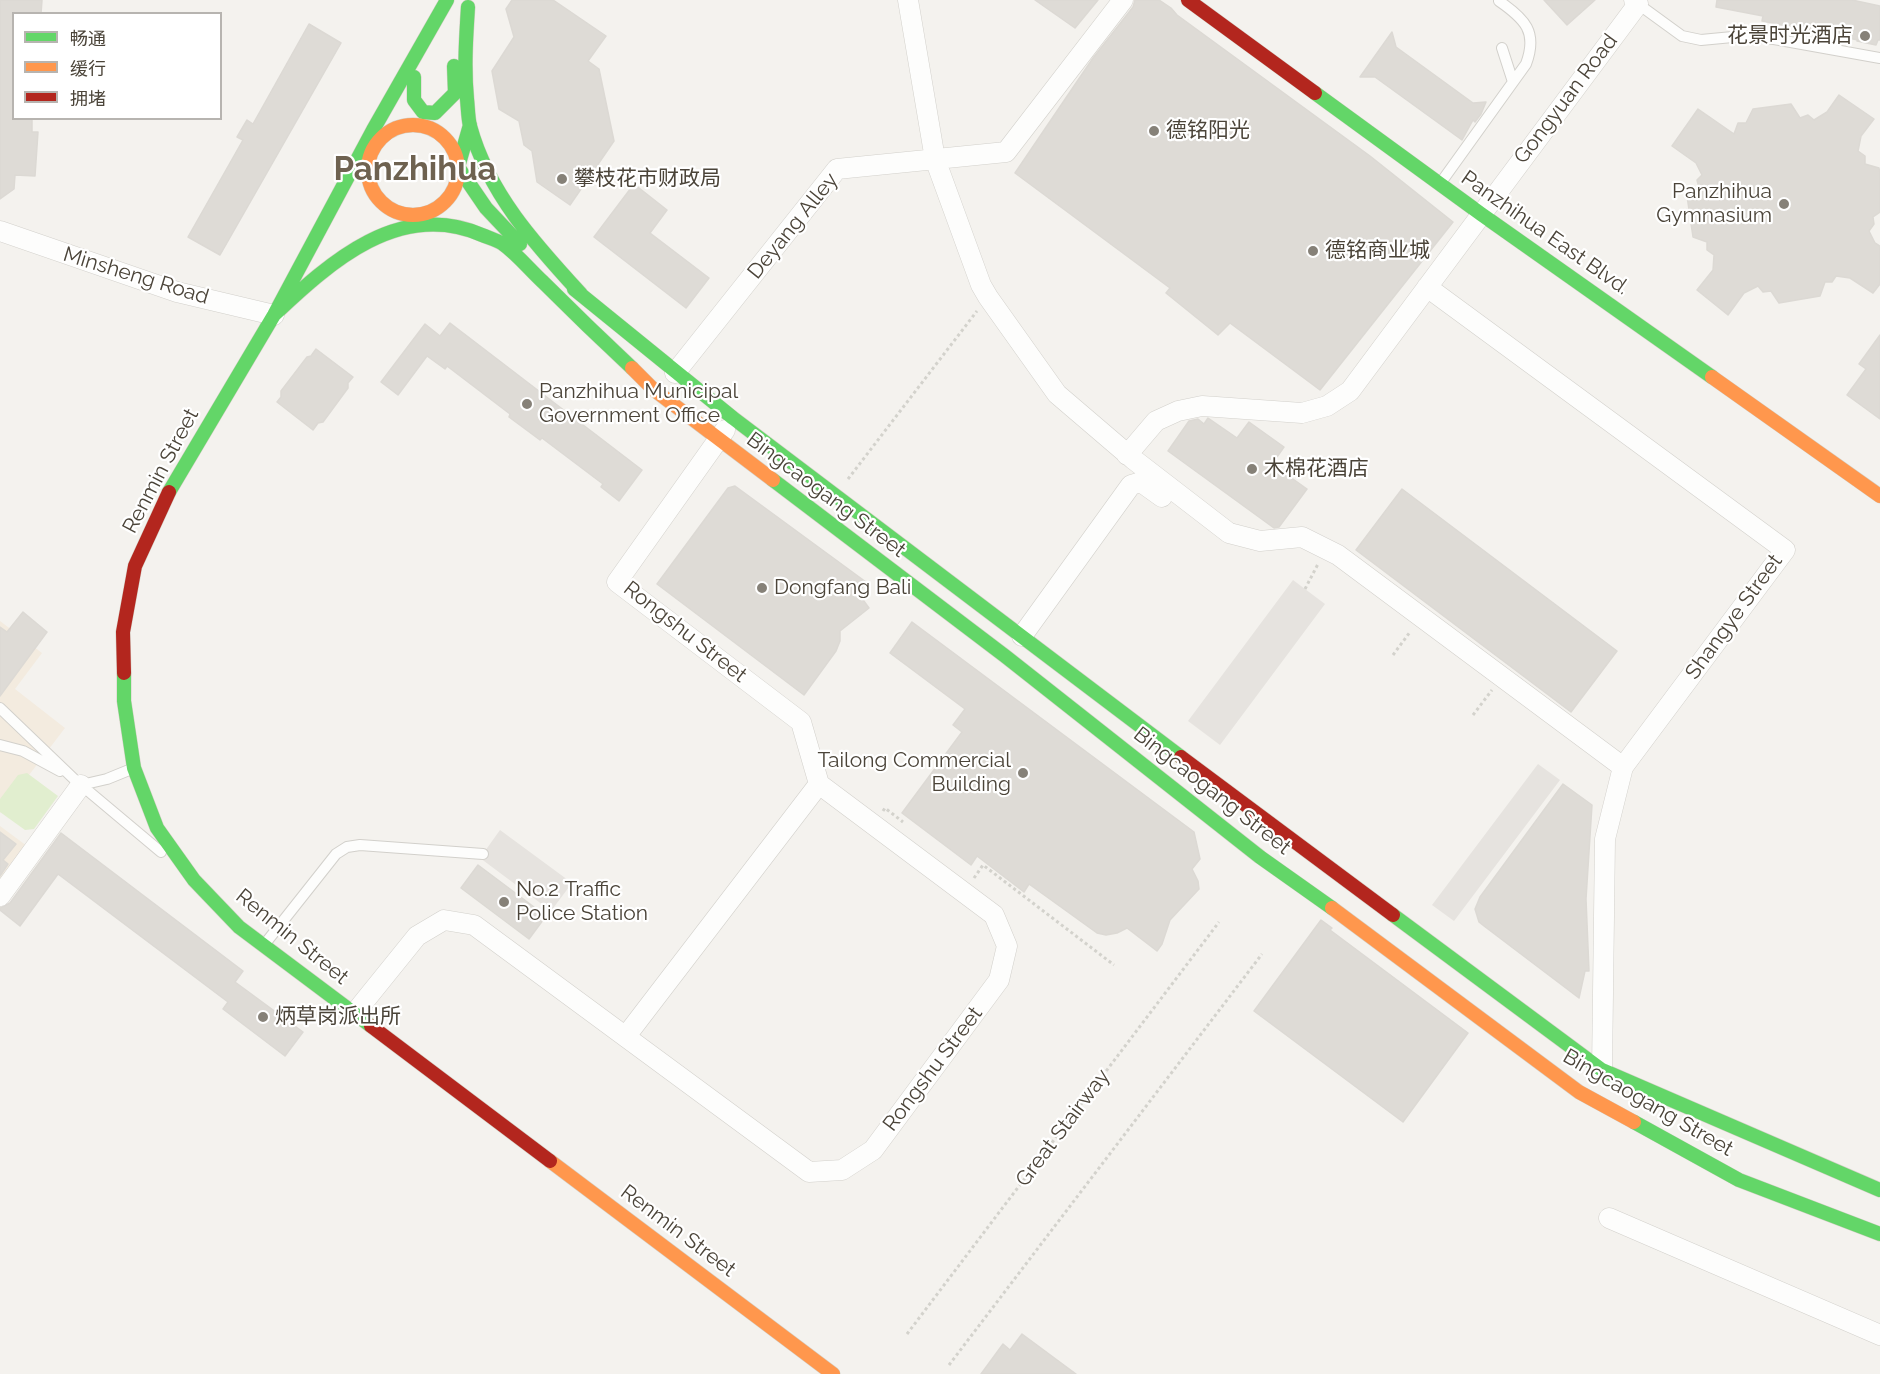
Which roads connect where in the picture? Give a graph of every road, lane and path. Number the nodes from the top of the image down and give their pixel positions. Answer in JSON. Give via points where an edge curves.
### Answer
{"nodes":[{"id":1,"x":447,"y":0,"type":"edge"},
{"id":2,"x":908,"y":0,"type":"edge"},
{"id":3,"x":1123,"y":0,"type":"edge"},
{"id":4,"x":1188,"y":0,"type":"edge"},
{"id":5,"x":1499,"y":1,"type":"edge"},
{"id":6,"x":466,"y":2,"type":"edge"},
{"id":7,"x":1636,"y":2,"type":"edge"},
{"id":8,"x":1502,"y":48,"type":"dead end"},
{"id":9,"x":1880,"y":58,"type":"edge"},
{"id":10,"x":414,"y":77,"type":"junction"},
{"id":11,"x":1513,"y":82,"type":"junction"},
{"id":12,"x":470,"y":125,"type":"junction"},
{"id":13,"x":373,"y":150,"type":"junction"},
{"id":14,"x":935,"y":159,"type":"junction"},
{"id":15,"x":458,"y":167,"type":"junction"},
{"id":16,"x":1440,"y":183,"type":"junction"},
{"id":17,"x":350,"y":200,"type":"dead end"},
{"id":18,"x":1490,"y":203,"type":"junction"},
{"id":19,"x":410,"y":215,"type":"junction"},
{"id":20,"x":442,"y":223,"type":"junction"},
{"id":21,"x":324,"y":227,"type":"junction"},
{"id":22,"x":0,"y":231,"type":"edge"},
{"id":23,"x":358,"y":238,"type":"junction"},
{"id":24,"x":304,"y":257,"type":"junction"},
{"id":25,"x":304,"y":286,"type":"junction"},
{"id":26,"x":1427,"y":287,"type":"junction"},
{"id":27,"x":583,"y":296,"type":"junction"},
{"id":28,"x":988,"y":297,"type":"junction"},
{"id":29,"x":274,"y":315,"type":"junction"},
{"id":30,"x":675,"y":373,"type":"junction"},
{"id":31,"x":733,"y":418,"type":"junction"},
{"id":32,"x":718,"y":440,"type":"junction"},
{"id":33,"x":1127,"y":455,"type":"junction"},
{"id":34,"x":835,"y":495,"type":"junction"},
{"id":35,"x":1880,"y":496,"type":"edge"},
{"id":36,"x":1229,"y":533,"type":"junction"},
{"id":37,"x":1422,"y":617,"type":"junction"},
{"id":38,"x":1022,"y":636,"type":"junction"},
{"id":39,"x":1393,"y":655,"type":"dead end"},
{"id":40,"x":1502,"y":676,"type":"junction"},
{"id":41,"x":0,"y":708,"type":"edge"},
{"id":42,"x":1473,"y":715,"type":"dead end"},
{"id":43,"x":0,"y":745,"type":"edge"},
{"id":44,"x":1623,"y":767,"type":"junction"},
{"id":45,"x":134,"y":768,"type":"junction"},
{"id":46,"x":77,"y":782,"type":"junction"},
{"id":47,"x":819,"y":784,"type":"junction"},
{"id":48,"x":903,"y":822,"type":"dead end"},
{"id":49,"x":872,"y":824,"type":"junction"},
{"id":50,"x":483,"y":854,"type":"dead end"},
{"id":51,"x":965,"y":872,"type":"dead end"},
{"id":52,"x":194,"y":880,"type":"junction"},
{"id":53,"x":0,"y":896,"type":"edge"},
{"id":54,"x":1219,"y":922,"type":"dead end"},
{"id":55,"x":264,"y":946,"type":"junction"},
{"id":56,"x":1262,"y":954,"type":"dead end"},
{"id":57,"x":1113,"y":965,"type":"dead end"},
{"id":58,"x":354,"y":1014,"type":"junction"},
{"id":59,"x":626,"y":1036,"type":"junction"},
{"id":60,"x":1602,"y":1070,"type":"junction"},
{"id":61,"x":1880,"y":1190,"type":"edge"},
{"id":62,"x":1609,"y":1218,"type":"dead end"},
{"id":63,"x":1880,"y":1234,"type":"edge"},
{"id":64,"x":908,"y":1334,"type":"dead end"},
{"id":65,"x":1880,"y":1335,"type":"edge"},
{"id":66,"x":949,"y":1365,"type":"dead end"},
{"id":67,"x":833,"y":1374,"type":"edge"}],
"edges":[{"from":1,"to":24,"type":"main road"},
{"from":2,"to":14,"type":"street"},
{"from":3,"to":14,"type":"street","name":"Deyang Alley","via":[[1006,152]]},
{"from":4,"to":16,"type":"main road","name":"Panzhihua East Blvd."},
{"from":5,"to":11,"type":"lane","via":[[1518,14],[1531,37],[1526,64]]},
{"from":6,"to":10,"type":"main road"},
{"from":6,"to":10,"type":"main road","via":[[453,57],[456,93],[435,113],[423,112],[414,100]]},
{"from":6,"to":12,"type":"main road","via":[[464,67]]},
{"from":7,"to":9,"type":"lane","via":[[1682,36],[1701,40],[1743,36],[1774,39]]},
{"from":7,"to":18,"type":"street","name":"Gongyuan Road"},
{"from":8,"to":11,"type":"lane"},
{"from":10,"to":13,"type":"main road"},
{"from":11,"to":16,"type":"lane"},
{"from":12,"to":15,"type":"main road"},
{"from":12,"to":27,"type":"main road","via":[[496,187],[517,219]]},
{"from":13,"to":15,"type":"main road","via":[[393,129],[421,126],[447,140]]},
{"from":13,"to":19,"type":"main road","via":[[368,176],[372,189],[390,209]]},
{"from":13,"to":21,"type":"main road"},
{"from":14,"to":28,"type":"street"},
{"from":14,"to":30,"type":"street","name":"Deyang Alley","via":[[837,169]]},
{"from":15,"to":19,"type":"main road","via":[[457,182],[441,206],[429,213]]},
{"from":15,"to":27,"type":"main road","via":[[472,192],[505,231]]},
{"from":16,"to":18,"type":"main road","name":"Panzhihua East Blvd."},
{"from":17,"to":21,"type":"main road"},
{"from":18,"to":26,"type":"street"},
{"from":18,"to":35,"type":"main road","name":"Panzhihua East Blvd."},
{"from":19,"to":20,"type":"main road","name":"Bingcaogang Street"},
{"from":19,"to":23,"type":"main road"},
{"from":20,"to":23,"type":"main road"},
{"from":20,"to":32,"type":"main road","name":"Bingcaogang Street","via":[[473,230],[503,244],[653,389]]},
{"from":21,"to":24,"type":"main road"},
{"from":22,"to":29,"type":"street","name":"Minsheng Road","via":[[177,292]]},
{"from":23,"to":25,"type":"main road","name":"Renmin Street"},
{"from":23,"to":25,"type":"main road","via":[[331,255]]},
{"from":24,"to":29,"type":"main road","name":"Renmin Street"},
{"from":25,"to":29,"type":"main road","name":"Renmin Street"},
{"from":26,"to":33,"type":"street","via":[[1350,391],[1327,406],[1302,413],[1202,406],[1178,411],[1156,422]]},
{"from":26,"to":44,"type":"street","name":"Shangye Street","via":[[1785,550]]},
{"from":27,"to":30,"type":"main road","name":"Bingcaogang Street"},
{"from":28,"to":33,"type":"street","via":[[1058,394]]},
{"from":28,"to":34,"type":"path"},
{"from":29,"to":45,"type":"main road","name":"Renmin Street","via":[[163,502],[135,567],[123,632],[124,701]]},
{"from":30,"to":31,"type":"main road","name":"Bingcaogang Street"},
{"from":31,"to":32,"type":"street","name":"Rongshu Street"},
{"from":31,"to":34,"type":"main road","name":"Bingcaogang Street"},
{"from":32,"to":47,"type":"street","name":"Rongshu Street","via":[[617,582],[801,722]]},
{"from":32,"to":63,"type":"main road","name":"Bingcaogang Street","via":[[1005,656],[1260,857],[1579,1092],[1739,1180]]},
{"from":33,"to":36,"type":"street"},
{"from":34,"to":38,"type":"main road","name":"Bingcaogang Street"},
{"from":36,"to":37,"type":"street","via":[[1260,541],[1302,537],[1338,555]]},
{"from":36,"to":38,"type":"street","via":[[1216,537],[1141,482],[1131,485]]},
{"from":37,"to":39,"type":"path"},
{"from":37,"to":40,"type":"street"},
{"from":38,"to":60,"type":"main road","name":"Bingcaogang Street"},
{"from":40,"to":42,"type":"path"},
{"from":40,"to":44,"type":"street"},
{"from":41,"to":46,"type":"lane"},
{"from":43,"to":46,"type":"lane","via":[[23,751]]},
{"from":44,"to":60,"type":"street","name":"Shangye Street","via":[[1605,839]]},
{"from":45,"to":46,"type":"lane","via":[[107,779]]},
{"from":45,"to":52,"type":"main road","name":"Renmin Street","via":[[157,828]]},
{"from":46,"to":52,"type":"lane"},
{"from":46,"to":53,"type":"street"},
{"from":47,"to":49,"type":"street","name":"Rongshu Street"},
{"from":47,"to":59,"type":"street"},
{"from":48,"to":49,"type":"path","via":[[885,808]]},
{"from":49,"to":59,"type":"street","name":"Rongshu Street","via":[[994,915],[1007,946],[999,980],[873,1150],[842,1170],[809,1172]]},
{"from":50,"to":55,"type":"lane","via":[[347,847],[336,854]]},
{"from":51,"to":57,"type":"path","via":[[974,879],[983,865]]},
{"from":52,"to":55,"type":"main road","name":"Renmin Street","via":[[239,927]]},
{"from":54,"to":64,"type":"path","name":"Great Stairway"},
{"from":55,"to":58,"type":"main road","name":"Renmin Street"},
{"from":56,"to":66,"type":"path"},
{"from":58,"to":59,"type":"street","name":"Rongshu Street","via":[[417,936],[444,920],[474,925]]},
{"from":58,"to":67,"type":"main road","name":"Renmin Street"},
{"from":60,"to":61,"type":"main road","name":"Bingcaogang Street"},
{"from":62,"to":65,"type":"street"}]}
